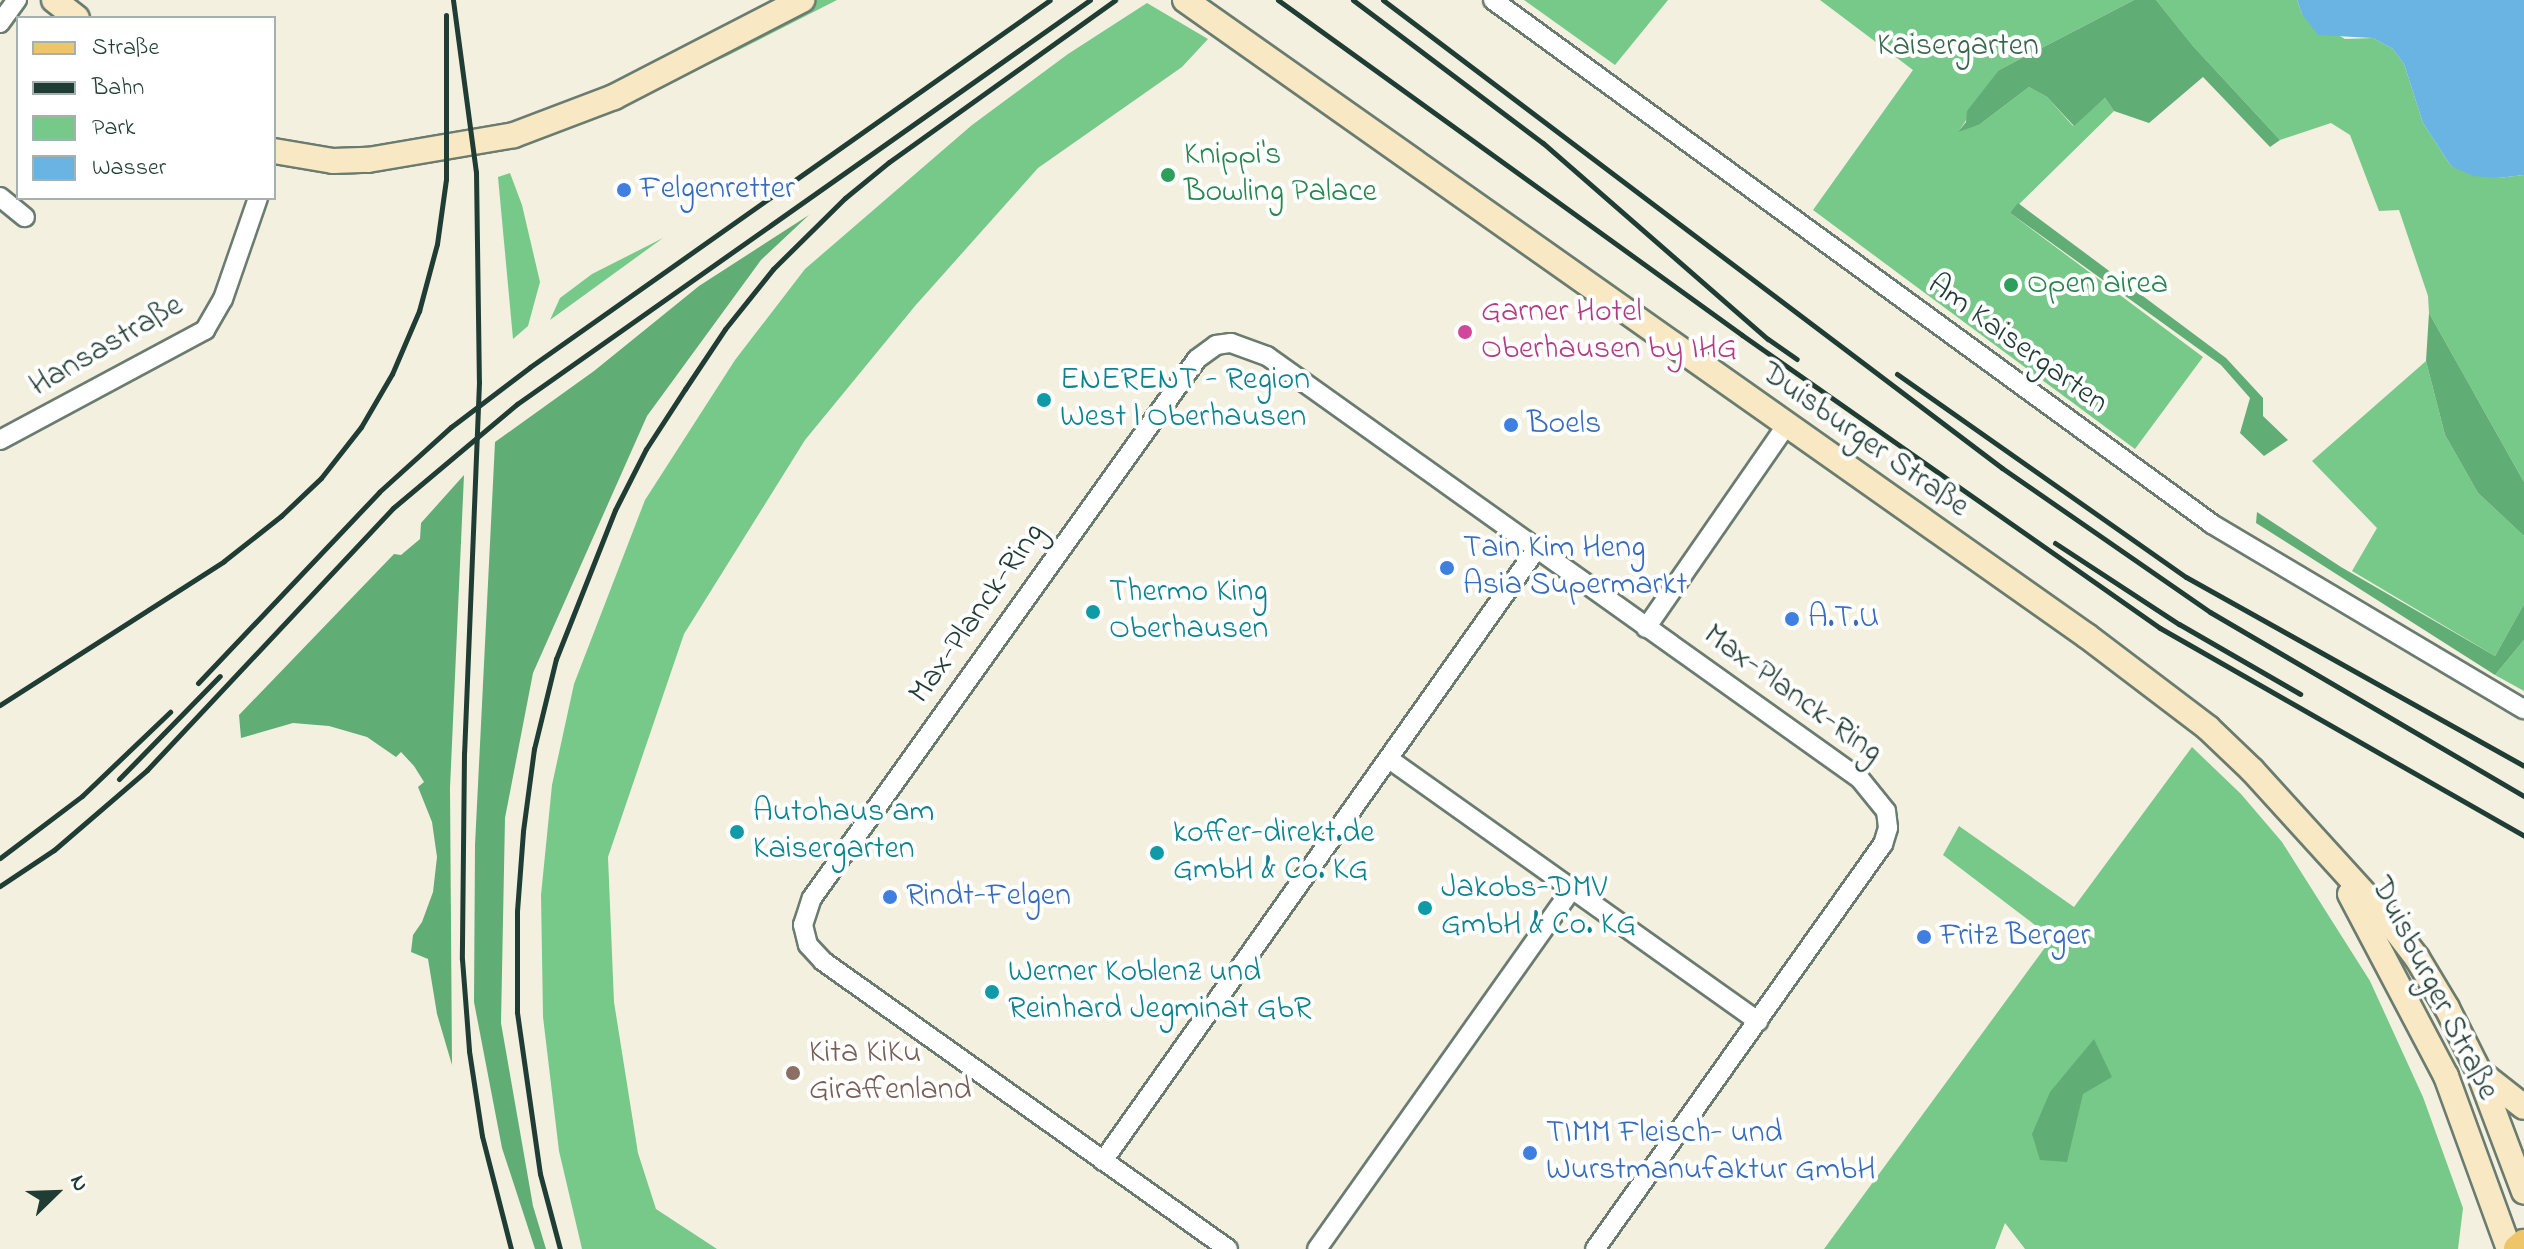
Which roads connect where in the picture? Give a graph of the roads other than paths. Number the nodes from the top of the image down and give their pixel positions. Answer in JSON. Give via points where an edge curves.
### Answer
{"nodes":[{"id":1,"x":17,"y":0,"type":"edge"},
{"id":2,"x":54,"y":0,"type":"edge"},
{"id":3,"x":802,"y":0,"type":"edge"},
{"id":4,"x":1185,"y":0,"type":"edge"},
{"id":5,"x":1493,"y":0,"type":"edge"},
{"id":6,"x":74,"y":16,"type":"edge"},
{"id":7,"x":0,"y":23,"type":"edge"},
{"id":8,"x":276,"y":151,"type":"edge"},
{"id":9,"x":0,"y":197,"type":"edge"},
{"id":10,"x":257,"y":200,"type":"edge"},
{"id":11,"x":25,"y":217,"type":"dead end"},
{"id":12,"x":1786,"y":426,"type":"junction"},
{"id":13,"x":0,"y":440,"type":"edge"},
{"id":14,"x":1536,"y":550,"type":"junction"},
{"id":15,"x":1646,"y":628,"type":"junction"},
{"id":16,"x":2524,"y":709,"type":"edge"},
{"id":17,"x":1389,"y":759,"type":"junction"},
{"id":18,"x":2324,"y":851,"type":"junction"},
{"id":19,"x":1572,"y":889,"type":"junction"},
{"id":20,"x":1758,"y":1021,"type":"junction"},
{"id":21,"x":2478,"y":1070,"type":"junction"},
{"id":22,"x":2524,"y":1107,"type":"edge"},
{"id":23,"x":1103,"y":1161,"type":"junction"},
{"id":24,"x":2524,"y":1192,"type":"edge"},
{"id":25,"x":2524,"y":1244,"type":"edge"},
{"id":26,"x":1228,"y":1249,"type":"edge"},
{"id":27,"x":1317,"y":1249,"type":"edge"},
{"id":28,"x":1595,"y":1249,"type":"edge"},
{"id":29,"x":2509,"y":1249,"type":"edge"},
{"id":30,"x":2518,"y":1249,"type":"edge"}],
"edges":[{"from":1,"to":7,"type":"street"},
{"from":2,"to":6,"type":"main road"},
{"from":3,"to":8,"type":"main road","via":[[614,97],[514,135],[368,160],[333,161]]},
{"from":4,"to":12,"type":"main road","name":"Duisburger Straße"},
{"from":5,"to":16,"type":"street","name":"Am Kaisergarten","via":[[2212,524]]},
{"from":9,"to":11,"type":"street"},
{"from":10,"to":13,"type":"street","name":"Hansastraße","via":[[223,299],[205,330]]},
{"from":12,"to":15,"type":"street"},
{"from":12,"to":18,"type":"main road","name":"Duisburger Straße","via":[[2177,703],[2252,770]]},
{"from":14,"to":15,"type":"street","name":"Max-Planck-Ring"},
{"from":14,"to":17,"type":"street"},
{"from":14,"to":23,"type":"street","name":"Max-Planck-Ring","via":[[1267,356],[1237,343],[1216,345],[1197,359],[812,898],[803,932],[823,961]]},
{"from":15,"to":20,"type":"street","name":"Max-Planck-Ring","via":[[1860,779],[1886,811],[1883,844]]},
{"from":17,"to":19,"type":"street"},
{"from":17,"to":23,"type":"street"},
{"from":18,"to":21,"type":"main road","name":"Duisburger Straße","via":[[2417,958]]},
{"from":18,"to":29,"type":"main road","name":"Duisburger Straße","via":[[2373,931],[2446,1076]]},
{"from":19,"to":20,"type":"street"},
{"from":19,"to":27,"type":"street"},
{"from":20,"to":28,"type":"street","name":"Max-Planck-Ring"},
{"from":21,"to":22,"type":"main road"},
{"from":21,"to":24,"type":"main road","name":"Duisburger Straße"},
{"from":23,"to":26,"type":"street","name":"Max-Planck-Ring"},
{"from":25,"to":30,"type":"main road"}]}
